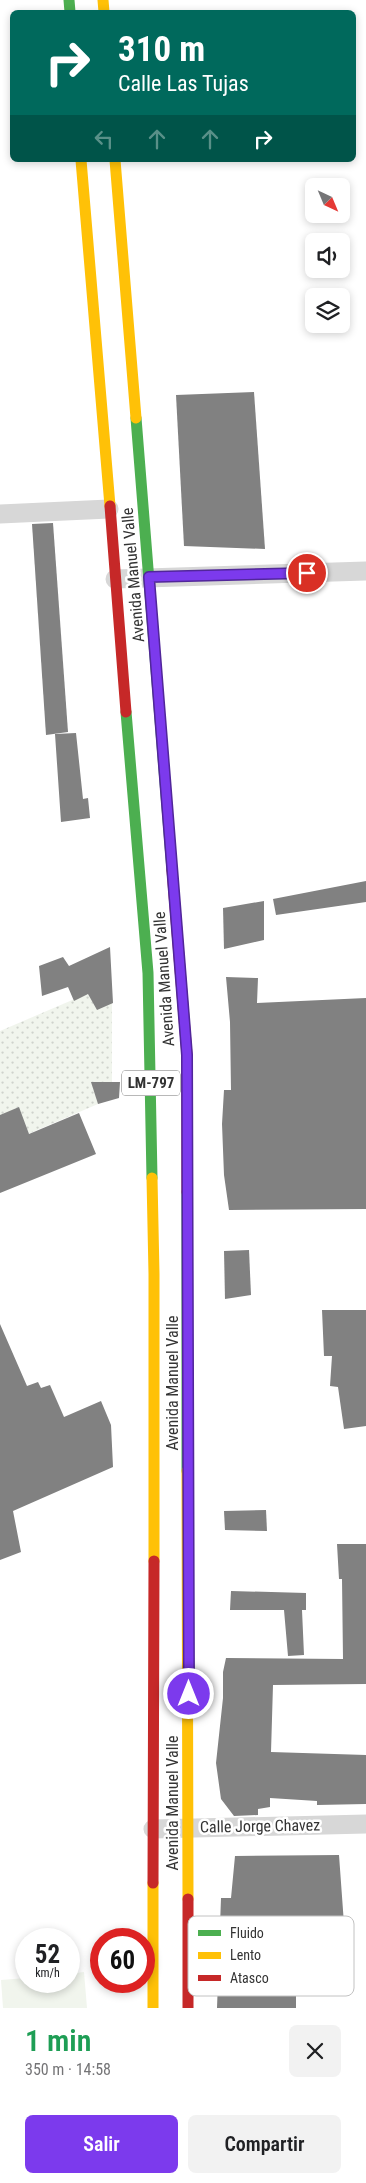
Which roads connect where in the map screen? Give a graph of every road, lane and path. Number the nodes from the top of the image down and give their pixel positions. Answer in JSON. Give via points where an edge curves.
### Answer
{"nodes":[{"id":1,"x":81,"y":162,"type":"edge"},
{"id":2,"x":116,"y":162,"type":"edge"},
{"id":3,"x":109,"y":509,"type":"junction"},
{"id":4,"x":0,"y":514,"type":"edge"},
{"id":5,"x":366,"y":571,"type":"edge"},
{"id":6,"x":149,"y":577,"type":"junction"},
{"id":7,"x":115,"y":579,"type":"junction"},
{"id":8,"x":366,"y":1824,"type":"edge"},
{"id":9,"x":188,"y":1828,"type":"junction"},
{"id":10,"x":154,"y":1829,"type":"junction"},
{"id":11,"x":153,"y":2008,"type":"edge"},
{"id":12,"x":188,"y":2008,"type":"edge"}],
"edges":[{"from":1,"to":3,"type":"main road","name":"Avenida Manuel Valle","number":"LM-797"},
{"from":2,"to":6,"type":"main road","name":"Avenida Manuel Valle","number":"LM-797"},
{"from":3,"to":4,"type":"street"},
{"from":3,"to":7,"type":"main road","name":"Avenida Manuel Valle","number":"LM-797"},
{"from":5,"to":6,"type":"street"},
{"from":6,"to":7,"type":"street"},
{"from":6,"to":9,"type":"main road","name":"Avenida Manuel Valle","number":"LM-797","via":[[187,1055]]},
{"from":7,"to":10,"type":"main road","name":"Avenida Manuel Valle","number":"LM-797","via":[[148,972],[154,1274]]},
{"from":8,"to":9,"type":"street","name":"Calle Jorge Chavez"},
{"from":9,"to":10,"type":"street","name":"Calle Jorge Chavez"},
{"from":9,"to":12,"type":"main road","name":"Avenida Manuel Valle","number":"LM-797"},
{"from":10,"to":11,"type":"main road","name":"Avenida Manuel Valle","number":"LM-797"}]}
